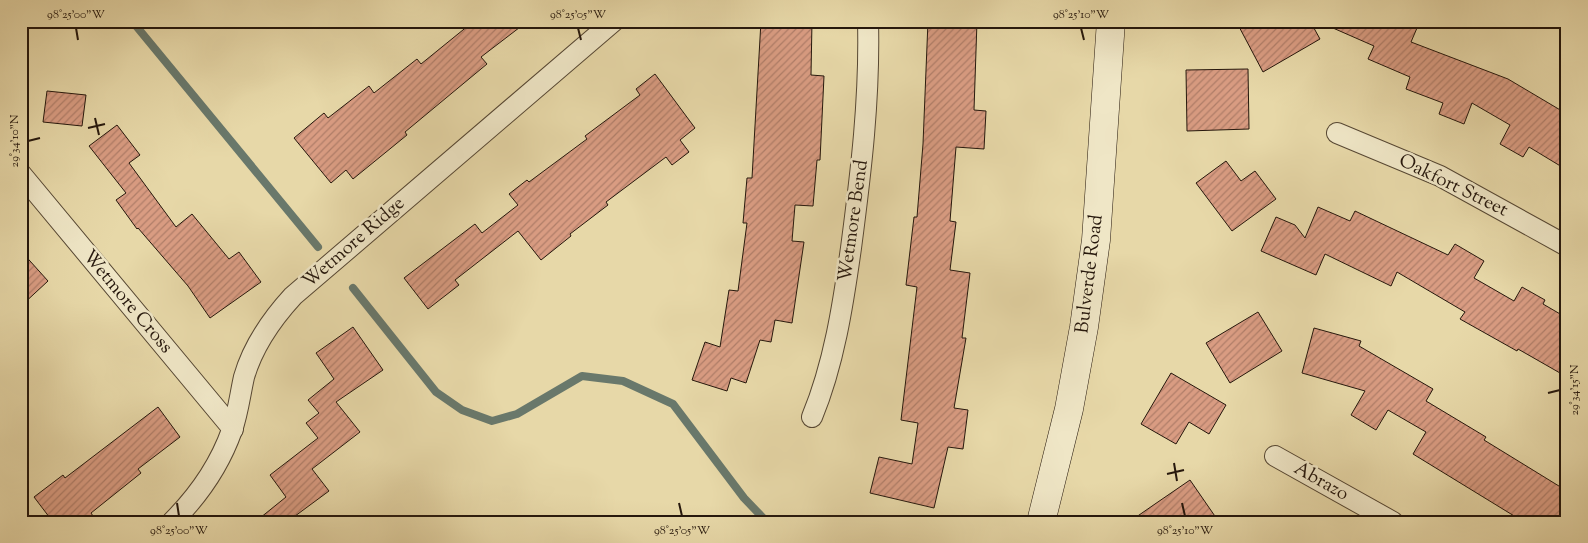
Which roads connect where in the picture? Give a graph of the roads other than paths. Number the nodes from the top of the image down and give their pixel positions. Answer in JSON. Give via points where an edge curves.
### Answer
{"nodes":[{"id":1,"x":614,"y":21,"type":"edge"},
{"id":2,"x":868,"y":21,"type":"edge"},
{"id":3,"x":1111,"y":21,"type":"edge"},
{"id":4,"x":1337,"y":133,"type":"dead end"},
{"id":5,"x":21,"y":174,"type":"edge"},
{"id":6,"x":1567,"y":246,"type":"edge"},
{"id":7,"x":812,"y":417,"type":"dead end"},
{"id":8,"x":232,"y":429,"type":"junction"},
{"id":9,"x":1275,"y":456,"type":"dead end"},
{"id":10,"x":172,"y":522,"type":"edge"},
{"id":11,"x":1041,"y":522,"type":"edge"},
{"id":12,"x":1393,"y":522,"type":"edge"}],
"edges":[{"from":1,"to":8,"type":"street","name":"Wetmore Ridge","via":[[292,296],[256,345]]},
{"from":2,"to":7,"type":"street","name":"Wetmore Bend","via":[[869,74],[863,158],[849,261],[832,353]]},
{"from":3,"to":11,"type":"main road","name":"Bulverde Road","via":[[1096,240],[1069,409]]},
{"from":4,"to":6,"type":"street","name":"Oakfort Street","via":[[1440,176]]},
{"from":5,"to":8,"type":"street","name":"Wetmore Cross"},
{"from":8,"to":10,"type":"street","name":"Wetmore Ridge","via":[[216,466]]},
{"from":9,"to":12,"type":"street","name":"Abrazo"}]}
